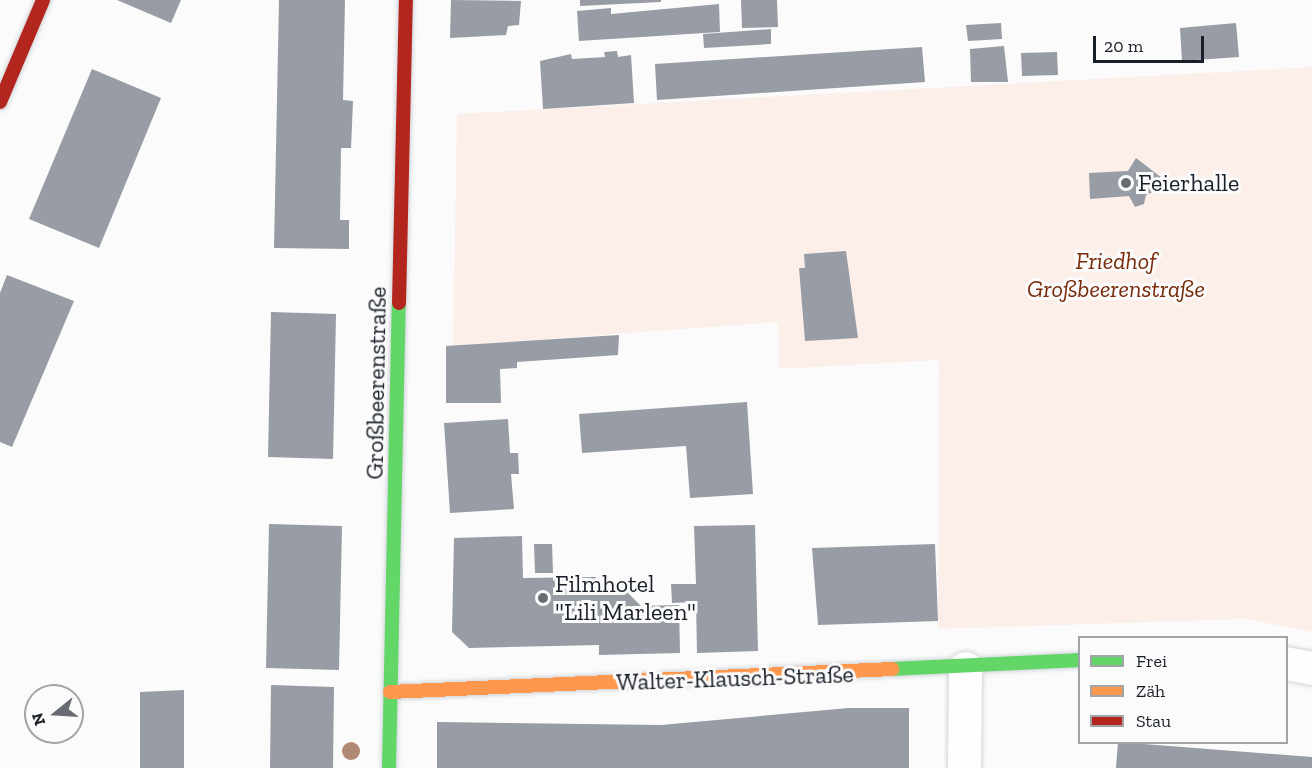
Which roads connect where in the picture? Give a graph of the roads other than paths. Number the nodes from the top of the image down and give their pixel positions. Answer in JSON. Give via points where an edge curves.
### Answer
{"nodes":[{"id":1,"x":43,"y":0,"type":"edge"},
{"id":2,"x":406,"y":0,"type":"edge"},
{"id":3,"x":0,"y":102,"type":"edge"},
{"id":4,"x":1078,"y":660,"type":"edge"},
{"id":5,"x":1288,"y":663,"type":"edge"},
{"id":6,"x":965,"y":668,"type":"junction"},
{"id":7,"x":1312,"y":668,"type":"edge"},
{"id":8,"x":390,"y":692,"type":"junction"},
{"id":9,"x":389,"y":768,"type":"edge"},
{"id":10,"x":964,"y":768,"type":"edge"}],
"edges":[{"from":1,"to":3,"type":"street"},
{"from":2,"to":8,"type":"street","name":"Großbeerenstraße"},
{"from":4,"to":6,"type":"street","name":"Walter-Klausch-Straße"},
{"from":5,"to":7,"type":"street"},
{"from":6,"to":8,"type":"street","name":"Walter-Klausch-Straße"},
{"from":6,"to":10,"type":"street"},
{"from":8,"to":9,"type":"street","name":"Großbeerenstraße"}]}
